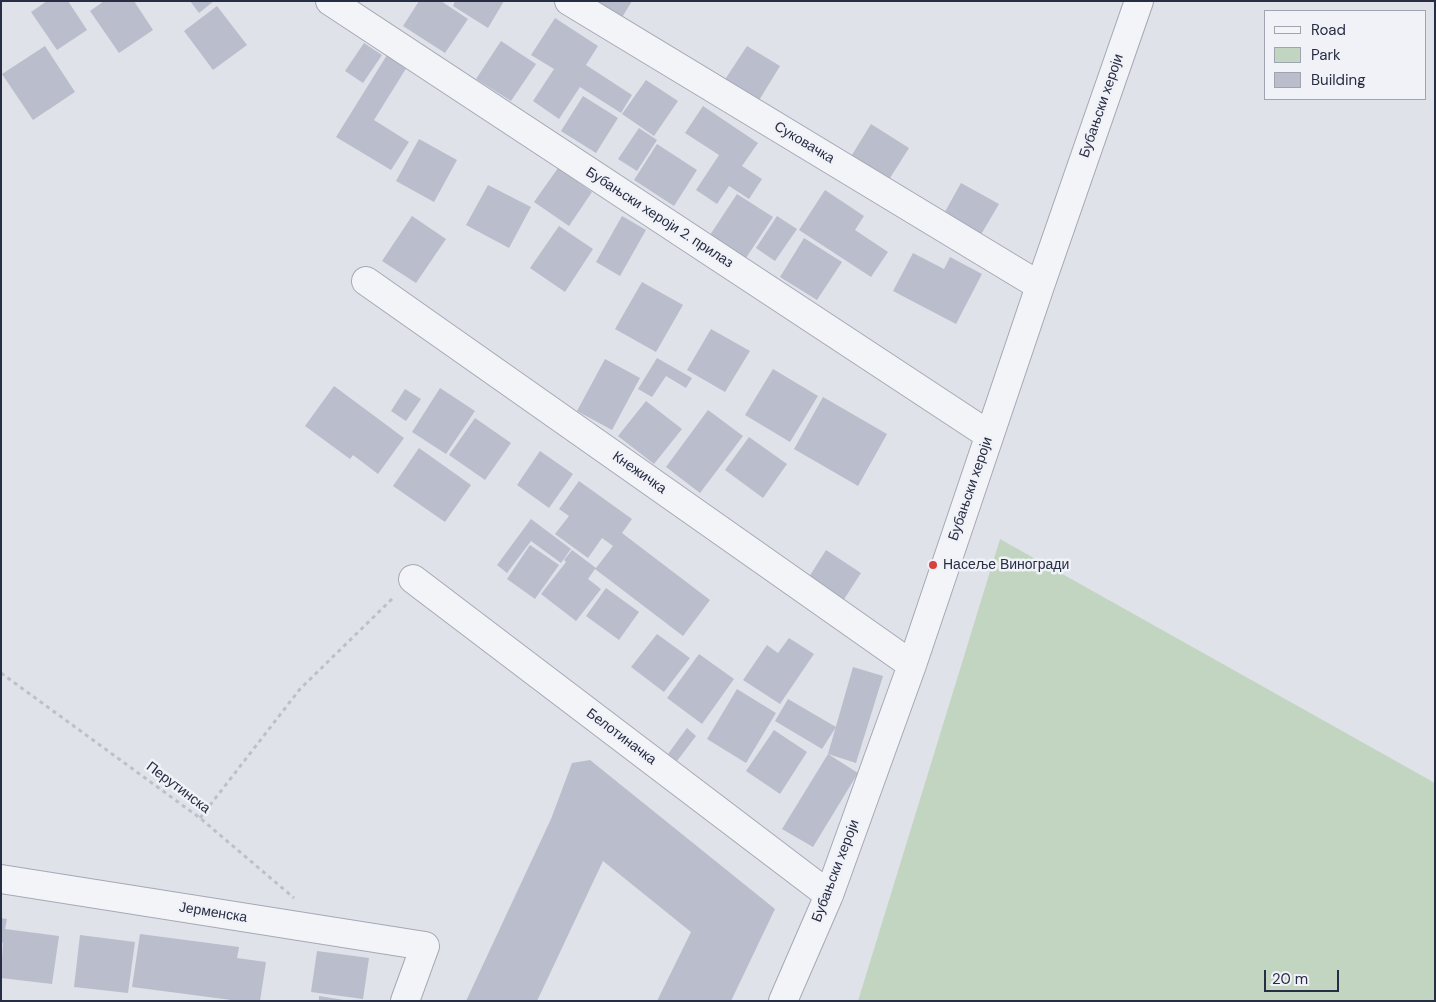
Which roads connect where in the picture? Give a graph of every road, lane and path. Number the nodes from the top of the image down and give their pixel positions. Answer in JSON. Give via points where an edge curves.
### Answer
{"nodes":[{"id":1,"x":330,"y":1,"type":"edge"},
{"id":2,"x":569,"y":1,"type":"edge"},
{"id":3,"x":1139,"y":1,"type":"edge"},
{"id":4,"x":366,"y":281,"type":"dead end"},
{"id":5,"x":1040,"y":286,"type":"junction"},
{"id":6,"x":989,"y":435,"type":"junction"},
{"id":7,"x":413,"y":579,"type":"joint"},
{"id":8,"x":912,"y":665,"type":"junction"},
{"id":9,"x":1,"y":672,"type":"edge"},
{"id":10,"x":200,"y":818,"type":"junction"},
{"id":11,"x":1,"y":879,"type":"edge"},
{"id":12,"x":829,"y":895,"type":"junction"},
{"id":13,"x":297,"y":900,"type":"dead end"},
{"id":14,"x":405,"y":1001,"type":"edge"},
{"id":15,"x":783,"y":1001,"type":"edge"}],
"edges":[{"from":1,"to":6,"type":"street","name":"Бубањски хероји 2. прилаз"},
{"from":2,"to":5,"type":"street","name":"Суковачка"},
{"from":3,"to":5,"type":"street","name":"Бубањски хероји"},
{"from":4,"to":8,"type":"street","name":"Кнежичка"},
{"from":5,"to":6,"type":"street","name":"Бубањски хероји"},
{"from":6,"to":8,"type":"street","name":"Бубањски хероји"},
{"from":7,"to":10,"type":"path","via":[[300,689]]},
{"from":7,"to":12,"type":"street","name":"Белотиначка"},
{"from":8,"to":12,"type":"street","name":"Бубањски хероји"},
{"from":9,"to":10,"type":"path","name":"Перутинска"},
{"from":10,"to":13,"type":"path","name":"Перутинска"},
{"from":11,"to":14,"type":"street","name":"Јерменска","via":[[425,946]]},
{"from":12,"to":15,"type":"street","name":"Бубањски хероји"}]}
